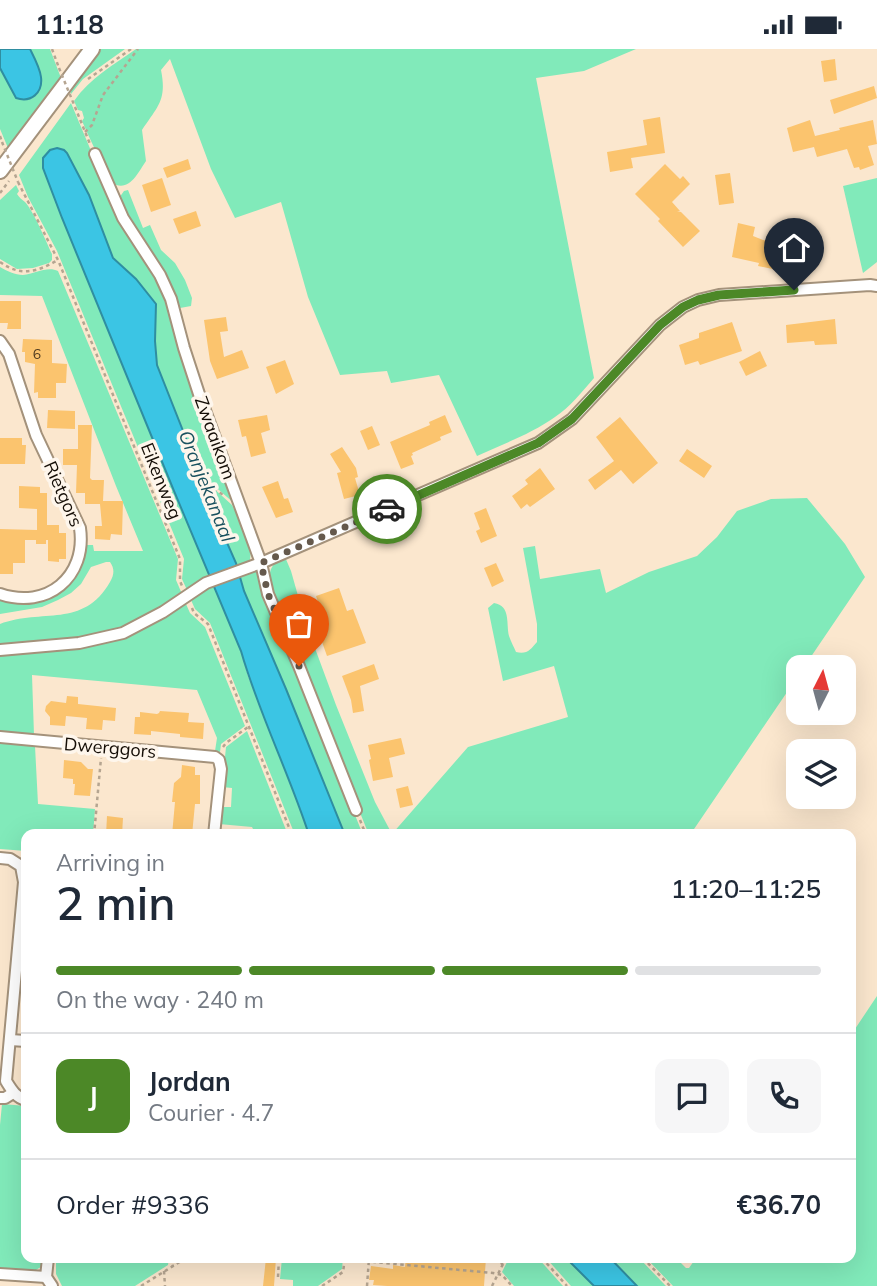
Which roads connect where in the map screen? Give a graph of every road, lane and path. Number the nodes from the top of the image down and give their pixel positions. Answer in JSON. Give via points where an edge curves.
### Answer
{"nodes":[{"id":1,"x":52,"y":49,"type":"edge"},
{"id":2,"x":93,"y":49,"type":"edge"},
{"id":3,"x":131,"y":49,"type":"edge"},
{"id":4,"x":138,"y":49,"type":"edge"},
{"id":5,"x":85,"y":81,"type":"dead end"},
{"id":6,"x":77,"y":90,"type":"dead end"},
{"id":7,"x":70,"y":100,"type":"dead end"},
{"id":8,"x":85,"y":132,"type":"junction"},
{"id":9,"x":0,"y":136,"type":"edge"},
{"id":10,"x":95,"y":154,"type":"joint"},
{"id":11,"x":0,"y":171,"type":"edge"},
{"id":12,"x":16,"y":172,"type":"dead end"},
{"id":13,"x":0,"y":193,"type":"edge"},
{"id":14,"x":58,"y":260,"type":"junction"},
{"id":15,"x":0,"y":262,"type":"edge"},
{"id":16,"x":877,"y":273,"type":"edge"},
{"id":17,"x":875,"y":287,"type":"edge"},
{"id":18,"x":0,"y":341,"type":"edge"},
{"id":19,"x":203,"y":471,"type":"dead end"},
{"id":20,"x":240,"y":506,"type":"junction"},
{"id":21,"x":261,"y":563,"type":"junction"},
{"id":22,"x":0,"y":594,"type":"edge"},
{"id":23,"x":187,"y":597,"type":"junction"},
{"id":24,"x":0,"y":650,"type":"edge"},
{"id":25,"x":248,"y":727,"type":"junction"},
{"id":26,"x":0,"y":737,"type":"edge"},
{"id":27,"x":102,"y":747,"type":"junction"},
{"id":28,"x":219,"y":760,"type":"junction"},
{"id":29,"x":356,"y":810,"type":"joint"},
{"id":30,"x":95,"y":829,"type":"edge"},
{"id":31,"x":216,"y":829,"type":"edge"},
{"id":32,"x":290,"y":829,"type":"edge"},
{"id":33,"x":364,"y":829,"type":"edge"},
{"id":34,"x":0,"y":858,"type":"edge"},
{"id":35,"x":21,"y":866,"type":"edge"},
{"id":36,"x":21,"y":946,"type":"edge"},
{"id":37,"x":10,"y":1040,"type":"junction"},
{"id":38,"x":21,"y":1041,"type":"edge"},
{"id":39,"x":13,"y":1093,"type":"junction"},
{"id":40,"x":0,"y":1098,"type":"edge"},
{"id":41,"x":21,"y":1098,"type":"edge"},
{"id":42,"x":48,"y":1263,"type":"edge"},
{"id":43,"x":173,"y":1263,"type":"edge"},
{"id":44,"x":179,"y":1263,"type":"edge"},
{"id":45,"x":279,"y":1263,"type":"edge"},
{"id":46,"x":344,"y":1263,"type":"edge"},
{"id":47,"x":369,"y":1263,"type":"edge"},
{"id":48,"x":384,"y":1263,"type":"edge"},
{"id":49,"x":546,"y":1263,"type":"edge"},
{"id":50,"x":648,"y":1263,"type":"edge"},
{"id":51,"x":503,"y":1265,"type":"edge"},
{"id":52,"x":173,"y":1267,"type":"junction"},
{"id":53,"x":164,"y":1272,"type":"junction"},
{"id":54,"x":0,"y":1274,"type":"edge"},
{"id":55,"x":498,"y":1274,"type":"junction"},
{"id":56,"x":278,"y":1277,"type":"dead end"},
{"id":57,"x":49,"y":1282,"type":"edge"},
{"id":58,"x":141,"y":1286,"type":"edge"},
{"id":59,"x":165,"y":1286,"type":"edge"},
{"id":60,"x":322,"y":1286,"type":"edge"},
{"id":61,"x":366,"y":1286,"type":"edge"},
{"id":62,"x":492,"y":1286,"type":"edge"},
{"id":63,"x":512,"y":1286,"type":"edge"},
{"id":64,"x":567,"y":1286,"type":"edge"},
{"id":65,"x":670,"y":1286,"type":"edge"}],
"edges":[{"from":1,"to":8,"type":"path","bridge":true},
{"from":2,"to":11,"type":"street"},
{"from":3,"to":5,"type":"path"},
{"from":4,"to":8,"type":"path","via":[[103,95]]},
{"from":6,"to":7,"type":"path"},
{"from":8,"to":10,"type":"path"},
{"from":9,"to":14,"type":"path","name":"Eikenweg","bridge":true},
{"from":10,"to":20,"type":"street","name":"Zwaaikom","via":[[123,218],[171,299],[187,360]]},
{"from":12,"to":13,"type":"path"},
{"from":14,"to":15,"type":"path","via":[[21,272]]},
{"from":14,"to":23,"type":"path","name":"Eikenweg","via":[[180,559],[180,581]]},
{"from":16,"to":17,"type":"street"},
{"from":17,"to":21,"type":"street","via":[[719,295],[683,307],[660,325],[572,419],[538,443]]},
{"from":18,"to":22,"type":"street","name":"Rietgors","via":[[82,540],[74,570],[60,586],[26,599]]},
{"from":19,"to":20,"type":"path","via":[[209,484],[235,507]]},
{"from":20,"to":21,"type":"street","name":"Zwaaikom"},
{"from":21,"to":23,"type":"street","via":[[206,583]]},
{"from":21,"to":29,"type":"street","name":"Zwaaikom","via":[[268,594]]},
{"from":23,"to":24,"type":"street","via":[[123,633],[79,643]]},
{"from":23,"to":25,"type":"path","name":"Eikenweg","via":[[194,613],[208,624]]},
{"from":25,"to":28,"type":"path","via":[[226,743]]},
{"from":25,"to":32,"type":"path","name":"Eikenweg"},
{"from":26,"to":27,"type":"street","name":"Dwerggors"},
{"from":27,"to":28,"type":"street","name":"Dwerggors"},
{"from":27,"to":30,"type":"path"},
{"from":28,"to":31,"type":"street"},
{"from":29,"to":33,"type":"path"},
{"from":34,"to":35,"type":"street"},
{"from":36,"to":37,"type":"street"},
{"from":37,"to":38,"type":"street"},
{"from":37,"to":39,"type":"street","via":[[6,1081]]},
{"from":39,"to":40,"type":"street"},
{"from":39,"to":41,"type":"street"},
{"from":42,"to":57,"type":"street"},
{"from":43,"to":52,"type":"path"},
{"from":44,"to":52,"type":"path"},
{"from":45,"to":56,"type":"path"},
{"from":46,"to":60,"type":"path","via":[[343,1272]]},
{"from":47,"to":61,"type":"path"},
{"from":48,"to":55,"type":"path"},
{"from":49,"to":64,"type":"path"},
{"from":50,"to":65,"type":"path"},
{"from":51,"to":55,"type":"path"},
{"from":52,"to":53,"type":"path"},
{"from":53,"to":58,"type":"path"},
{"from":53,"to":59,"type":"path"},
{"from":54,"to":57,"type":"street"},
{"from":55,"to":62,"type":"path"},
{"from":55,"to":63,"type":"path"}]}
